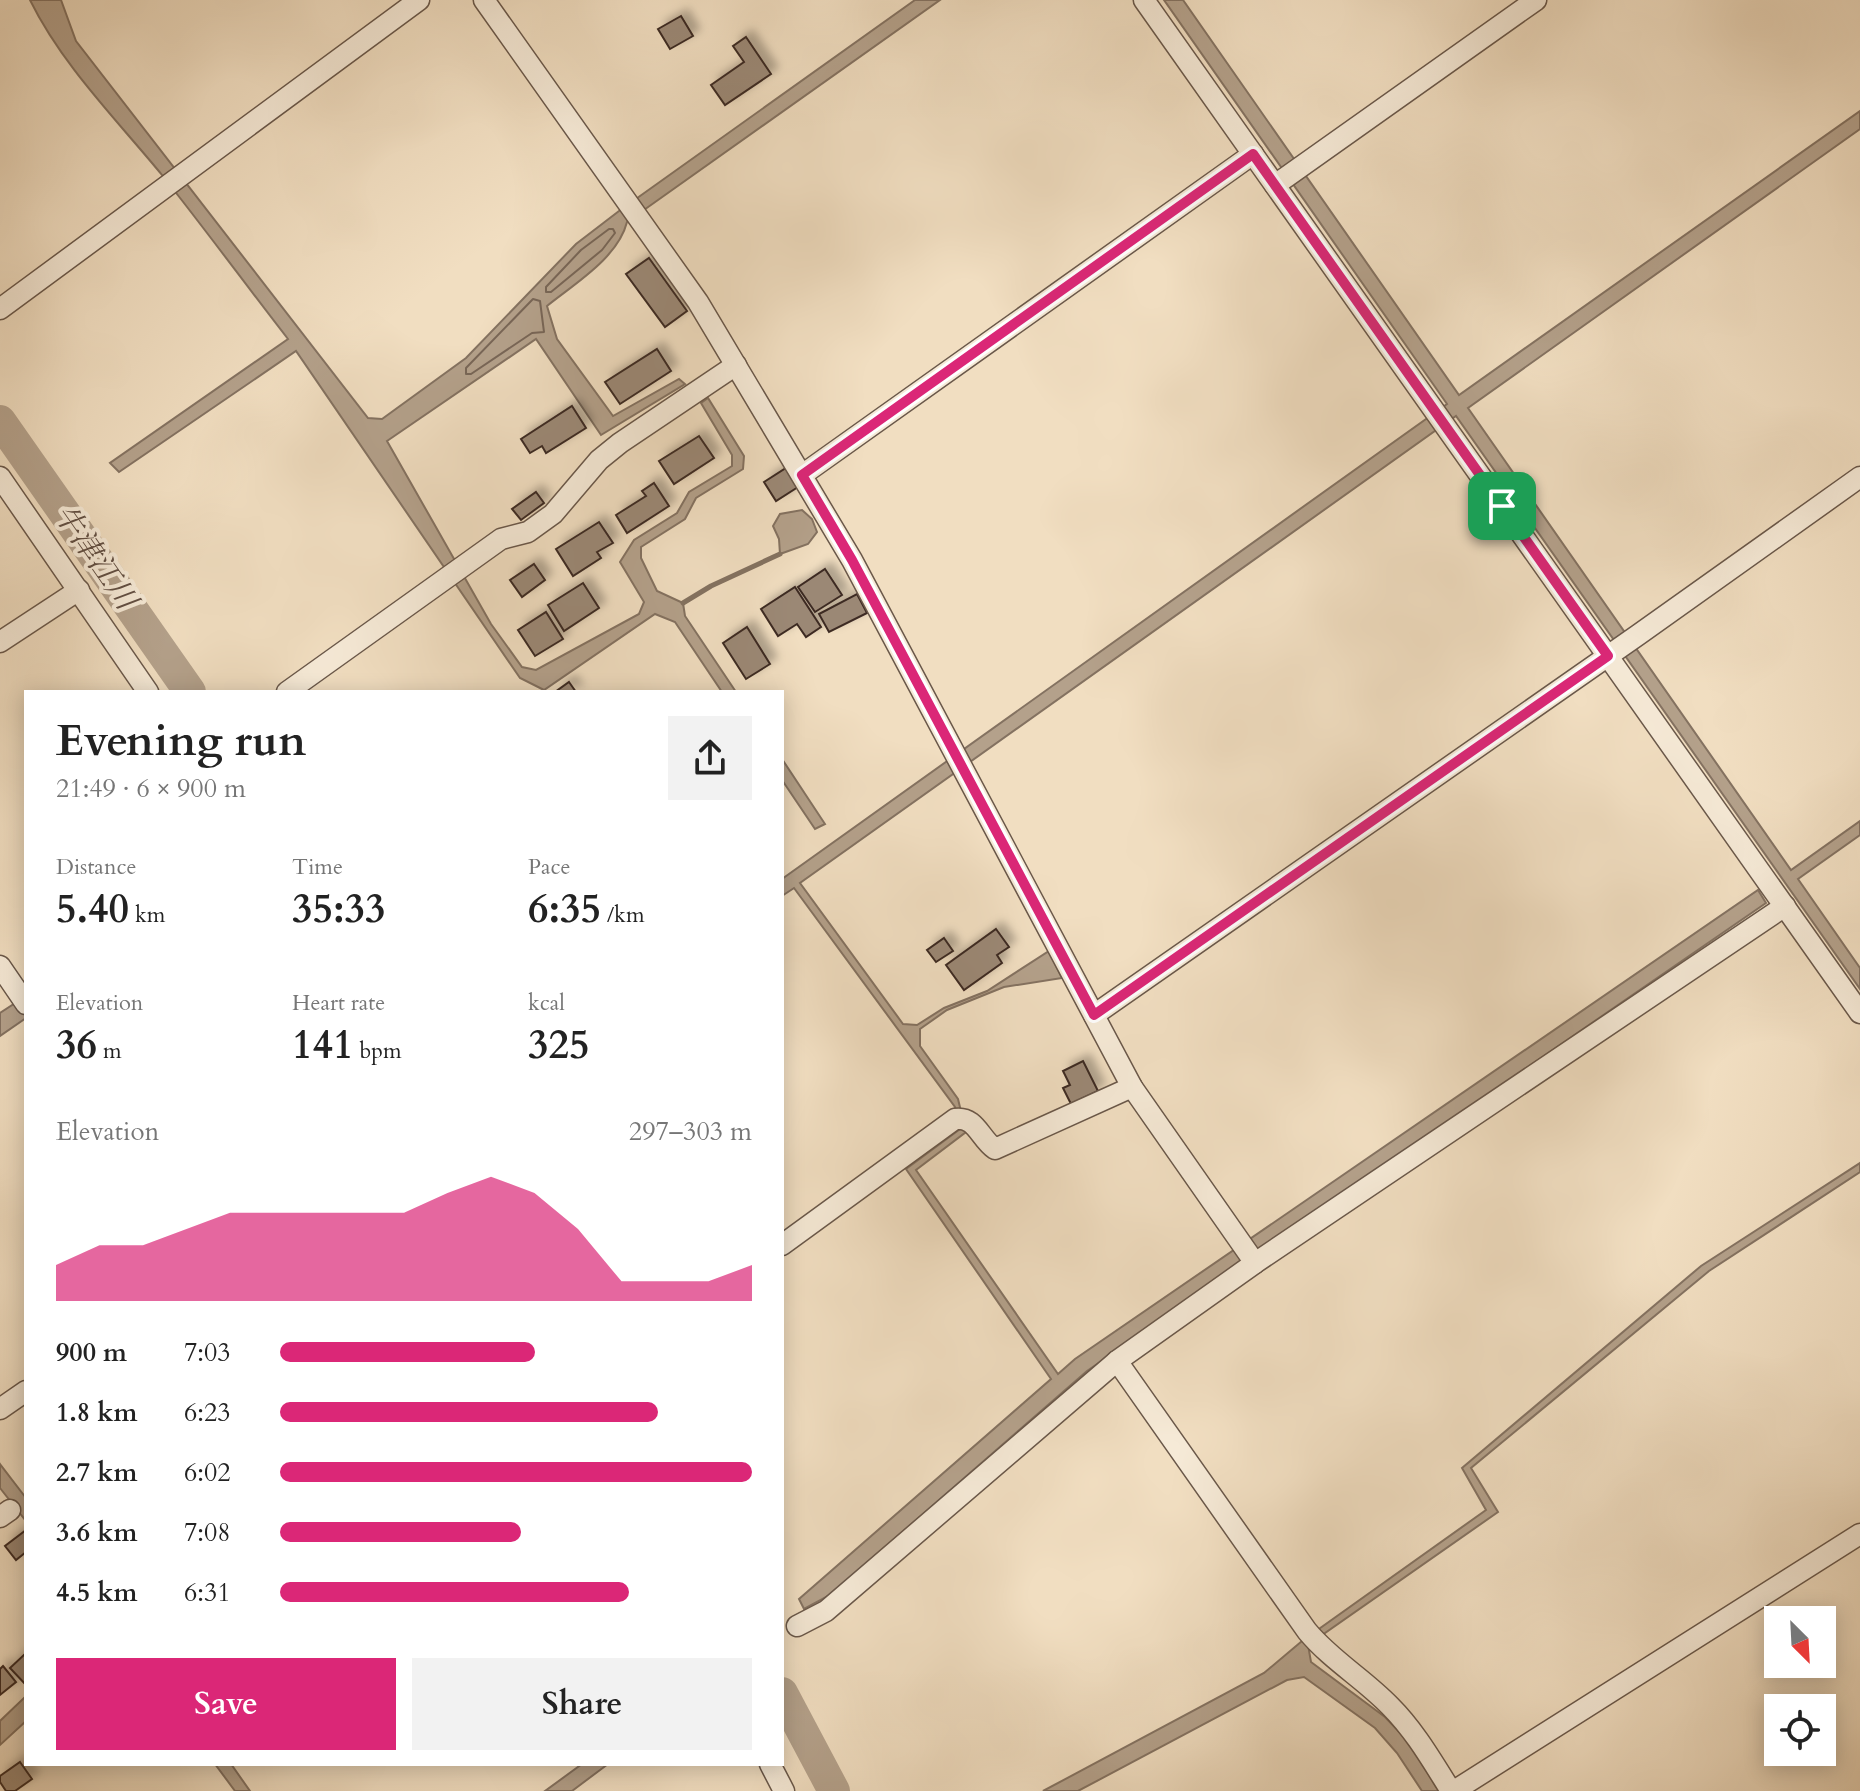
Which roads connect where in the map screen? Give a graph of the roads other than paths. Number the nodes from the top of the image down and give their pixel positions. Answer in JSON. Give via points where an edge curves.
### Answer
{"nodes":[{"id":1,"x":419,"y":0,"type":"edge"},
{"id":2,"x":484,"y":0,"type":"edge"},
{"id":3,"x":1144,"y":0,"type":"edge"},
{"id":4,"x":1536,"y":0,"type":"edge"},
{"id":5,"x":1253,"y":154,"type":"junction"},
{"id":6,"x":1275,"y":185,"type":"junction"},
{"id":7,"x":0,"y":309,"type":"edge"},
{"id":8,"x":736,"y":365,"type":"junction"},
{"id":9,"x":802,"y":475,"type":"junction"},
{"id":10,"x":0,"y":477,"type":"edge"},
{"id":11,"x":1860,"y":477,"type":"edge"},
{"id":12,"x":79,"y":590,"type":"junction"},
{"id":13,"x":0,"y":642,"type":"edge"},
{"id":14,"x":1608,"y":656,"type":"junction"},
{"id":15,"x":147,"y":690,"type":"edge"},
{"id":16,"x":290,"y":690,"type":"edge"},
{"id":17,"x":1785,"y":906,"type":"junction"},
{"id":18,"x":0,"y":966,"type":"edge"},
{"id":19,"x":23,"y":999,"type":"edge"},
{"id":20,"x":1860,"y":1013,"type":"edge"},
{"id":21,"x":1094,"y":1015,"type":"junction"},
{"id":22,"x":1132,"y":1087,"type":"junction"},
{"id":23,"x":784,"y":1244,"type":"edge"},
{"id":24,"x":1255,"y":1263,"type":"junction"},
{"id":25,"x":1117,"y":1361,"type":"junction"},
{"id":26,"x":24,"y":1392,"type":"edge"},
{"id":27,"x":0,"y":1409,"type":"edge"},
{"id":28,"x":1860,"y":1534,"type":"edge"},
{"id":29,"x":797,"y":1626,"type":"dead end"},
{"id":30,"x":771,"y":1766,"type":"edge"},
{"id":31,"x":784,"y":1791,"type":"edge"},
{"id":32,"x":1453,"y":1791,"type":"edge"}],
"edges":[{"from":1,"to":7,"type":"street"},
{"from":2,"to":8,"type":"street","via":[[698,302]]},
{"from":3,"to":5,"type":"street"},
{"from":4,"to":6,"type":"street"},
{"from":5,"to":6,"type":"street"},
{"from":5,"to":9,"type":"street"},
{"from":6,"to":14,"type":"street"},
{"from":8,"to":9,"type":"street"},
{"from":8,"to":16,"type":"street","via":[[599,460],[553,514],[528,532],[501,539]]},
{"from":9,"to":21,"type":"street"},
{"from":10,"to":12,"type":"street"},
{"from":11,"to":14,"type":"street"},
{"from":12,"to":13,"type":"street"},
{"from":12,"to":15,"type":"street"},
{"from":14,"to":17,"type":"street"},
{"from":14,"to":21,"type":"street"},
{"from":17,"to":20,"type":"street"},
{"from":17,"to":24,"type":"street"},
{"from":18,"to":19,"type":"street"},
{"from":21,"to":22,"type":"street"},
{"from":22,"to":23,"type":"street","via":[[995,1149],[970,1121],[960,1118]]},
{"from":22,"to":24,"type":"street"},
{"from":24,"to":25,"type":"street"},
{"from":25,"to":29,"type":"street","via":[[826,1611]]},
{"from":25,"to":32,"type":"street","via":[[1312,1638],[1388,1703]]},
{"from":26,"to":27,"type":"street"},
{"from":28,"to":32,"type":"street"},
{"from":30,"to":31,"type":"street"}]}
